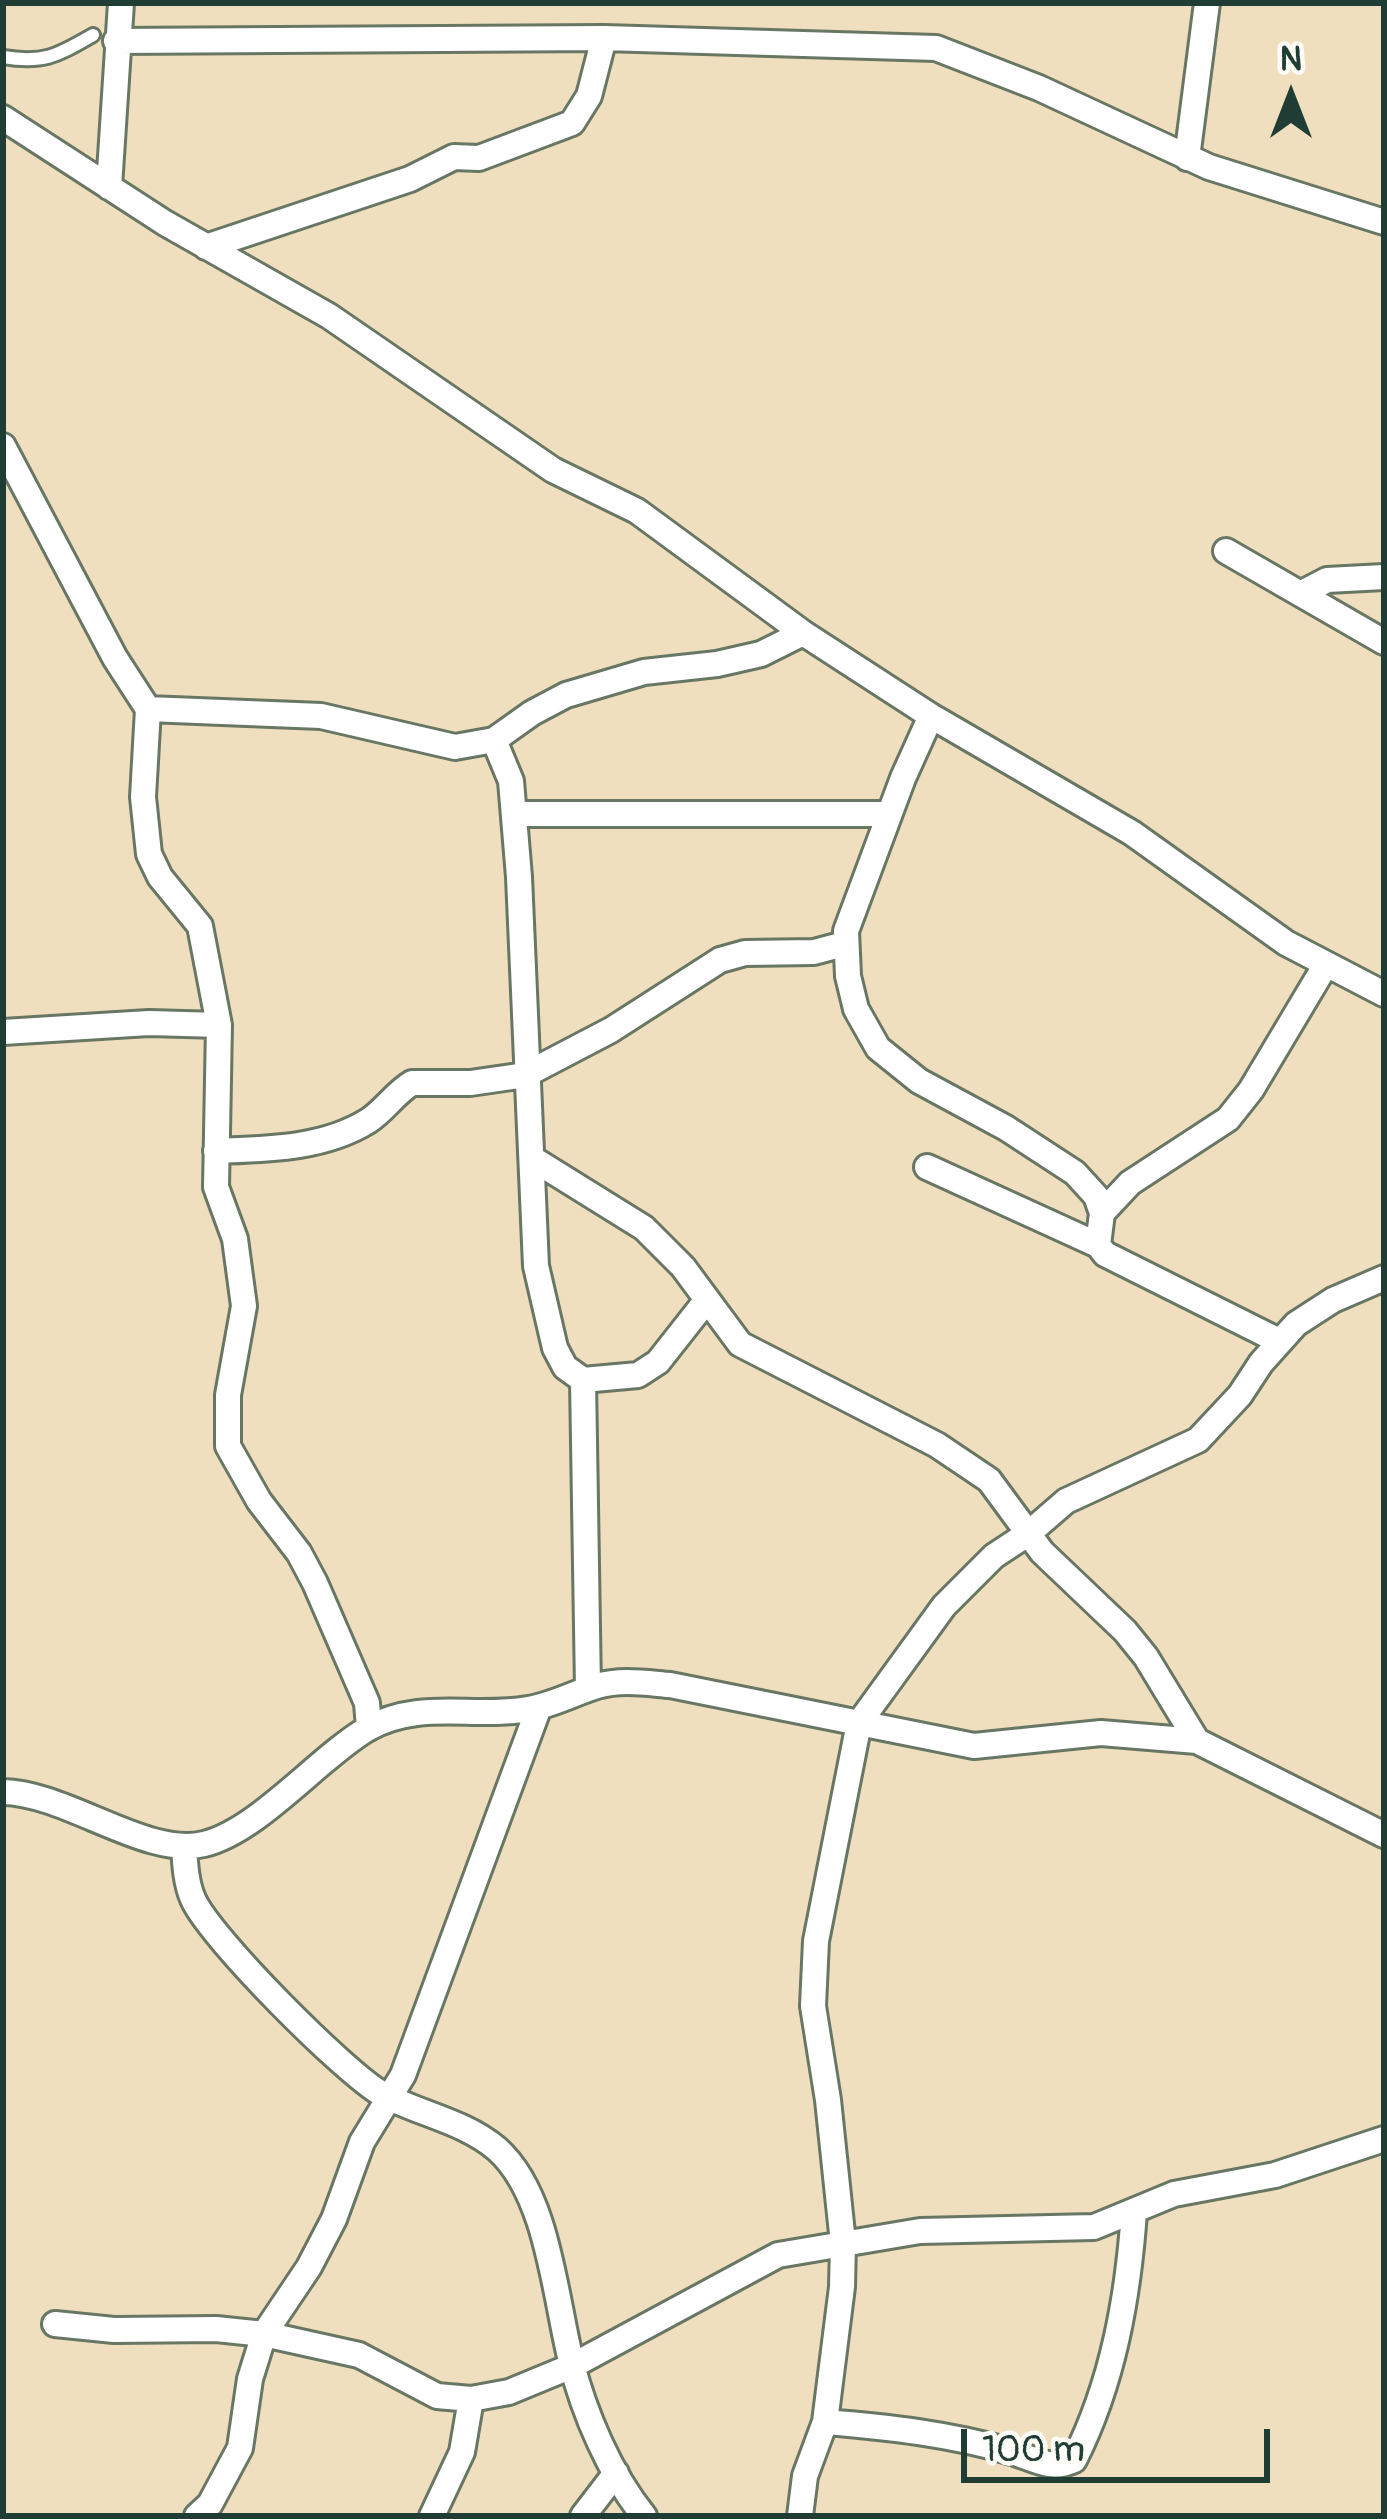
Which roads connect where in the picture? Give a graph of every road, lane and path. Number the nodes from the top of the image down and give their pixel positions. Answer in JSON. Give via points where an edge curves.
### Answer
{"nodes":[{"id":1,"x":121,"y":3,"type":"edge"},
{"id":2,"x":1207,"y":3,"type":"edge"},
{"id":3,"x":105,"y":38,"type":"junction"},
{"id":4,"x":604,"y":38,"type":"junction"},
{"id":5,"x":3,"y":57,"type":"edge"},
{"id":6,"x":3,"y":118,"type":"edge"},
{"id":7,"x":1187,"y":158,"type":"junction"},
{"id":8,"x":110,"y":187,"type":"junction"},
{"id":9,"x":1384,"y":222,"type":"edge"},
{"id":10,"x":206,"y":247,"type":"junction"},
{"id":11,"x":3,"y":446,"type":"edge"},
{"id":12,"x":1226,"y":551,"type":"dead end"},
{"id":13,"x":1384,"y":577,"type":"edge"},
{"id":14,"x":1302,"y":593,"type":"junction"},
{"id":15,"x":803,"y":633,"type":"junction"},
{"id":16,"x":1384,"y":642,"type":"edge"},
{"id":17,"x":148,"y":709,"type":"junction"},
{"id":18,"x":931,"y":716,"type":"junction"},
{"id":19,"x":494,"y":740,"type":"junction"},
{"id":20,"x":514,"y":814,"type":"junction"},
{"id":21,"x":889,"y":814,"type":"junction"},
{"id":22,"x":844,"y":944,"type":"junction"},
{"id":23,"x":1325,"y":965,"type":"junction"},
{"id":24,"x":1384,"y":994,"type":"edge"},
{"id":25,"x":219,"y":1025,"type":"junction"},
{"id":26,"x":3,"y":1031,"type":"edge"},
{"id":27,"x":525,"y":1075,"type":"junction"},
{"id":28,"x":215,"y":1150,"type":"junction"},
{"id":29,"x":533,"y":1159,"type":"junction"},
{"id":30,"x":927,"y":1167,"type":"dead end"},
{"id":31,"x":1102,"y":1213,"type":"junction"},
{"id":32,"x":1098,"y":1245,"type":"junction"},
{"id":33,"x":1384,"y":1278,"type":"edge"},
{"id":34,"x":706,"y":1301,"type":"junction"},
{"id":35,"x":1279,"y":1341,"type":"junction"},
{"id":36,"x":584,"y":1380,"type":"junction"},
{"id":37,"x":1029,"y":1533,"type":"junction"},
{"id":38,"x":588,"y":1689,"type":"junction"},
{"id":39,"x":539,"y":1707,"type":"junction"},
{"id":40,"x":368,"y":1716,"type":"junction"},
{"id":41,"x":859,"y":1723,"type":"junction"},
{"id":42,"x":1197,"y":1742,"type":"junction"},
{"id":43,"x":3,"y":1792,"type":"edge"},
{"id":44,"x":1384,"y":1835,"type":"edge"},
{"id":45,"x":184,"y":1846,"type":"junction"},
{"id":46,"x":389,"y":2098,"type":"junction"},
{"id":47,"x":1384,"y":2139,"type":"edge"},
{"id":48,"x":1133,"y":2212,"type":"junction"},
{"id":49,"x":843,"y":2242,"type":"junction"},
{"id":50,"x":56,"y":2324,"type":"dead end"},
{"id":51,"x":264,"y":2334,"type":"junction"},
{"id":52,"x":572,"y":2366,"type":"junction"},
{"id":53,"x":471,"y":2398,"type":"junction"},
{"id":54,"x":825,"y":2422,"type":"junction"},
{"id":55,"x":616,"y":2473,"type":"junction"},
{"id":56,"x":197,"y":2516,"type":"edge"},
{"id":57,"x":432,"y":2516,"type":"edge"},
{"id":58,"x":583,"y":2516,"type":"edge"},
{"id":59,"x":644,"y":2516,"type":"edge"},
{"id":60,"x":800,"y":2516,"type":"edge"}],
"edges":[{"from":1,"to":3,"type":"street"},
{"from":2,"to":7,"type":"street"},
{"from":3,"to":4,"type":"street"},
{"from":3,"to":5,"type":"lane","via":[[32,62]]},
{"from":3,"to":8,"type":"street"},
{"from":4,"to":7,"type":"street","via":[[936,48]]},
{"from":4,"to":10,"type":"street","via":[[589,96],[572,123]]},
{"from":6,"to":8,"type":"street"},
{"from":7,"to":9,"type":"street"},
{"from":8,"to":10,"type":"street"},
{"from":10,"to":15,"type":"street","via":[[329,316],[553,470],[637,511]]},
{"from":11,"to":17,"type":"street"},
{"from":12,"to":14,"type":"street"},
{"from":13,"to":14,"type":"street","via":[[1328,580]]},
{"from":14,"to":16,"type":"street"},
{"from":15,"to":18,"type":"street"},
{"from":15,"to":19,"type":"street","via":[[760,654],[644,672],[566,695]]},
{"from":17,"to":19,"type":"street","via":[[321,716],[455,747]]},
{"from":17,"to":25,"type":"street","via":[[149,854],[200,926]]},
{"from":18,"to":21,"type":"street"},
{"from":18,"to":23,"type":"street","via":[[1132,833]]},
{"from":19,"to":20,"type":"street","via":[[512,781]]},
{"from":20,"to":21,"type":"street"},
{"from":20,"to":27,"type":"street"},
{"from":21,"to":22,"type":"street"},
{"from":22,"to":27,"type":"street","via":[[720,960]]},
{"from":22,"to":31,"type":"street","via":[[856,1009],[878,1048],[919,1081],[1076,1173]]},
{"from":23,"to":24,"type":"street"},
{"from":23,"to":31,"type":"street","via":[[1228,1119],[1130,1183]]},
{"from":25,"to":26,"type":"street"},
{"from":25,"to":28,"type":"street"},
{"from":27,"to":28,"type":"street","via":[[412,1083],[348,1132],[272,1149]]},
{"from":27,"to":29,"type":"street"},
{"from":28,"to":40,"type":"street","via":[[215,1187],[235,1238],[244,1306],[228,1446],[299,1553]]},
{"from":29,"to":34,"type":"street","via":[[644,1228]]},
{"from":29,"to":36,"type":"street","via":[[542,1305],[565,1367]]},
{"from":30,"to":32,"type":"street"},
{"from":31,"to":32,"type":"street"},
{"from":32,"to":35,"type":"street"},
{"from":33,"to":35,"type":"street","via":[[1314,1310]]},
{"from":34,"to":36,"type":"street","via":[[638,1376]]},
{"from":34,"to":37,"type":"street","via":[[753,1352],[965,1461]]},
{"from":35,"to":37,"type":"street","via":[[1198,1440],[1066,1501]]},
{"from":36,"to":38,"type":"street"},
{"from":37,"to":41,"type":"street","via":[[968,1578]]},
{"from":37,"to":42,"type":"street","via":[[1146,1657]]},
{"from":38,"to":39,"type":"street"},
{"from":38,"to":41,"type":"street","via":[[670,1685]]},
{"from":39,"to":40,"type":"street"},
{"from":39,"to":46,"type":"street"},
{"from":40,"to":45,"type":"street","via":[[233,1833]]},
{"from":41,"to":42,"type":"street","via":[[974,1746],[1101,1733]]},
{"from":41,"to":49,"type":"street","via":[[816,1941],[813,2006]]},
{"from":42,"to":44,"type":"street"},
{"from":43,"to":45,"type":"street","via":[[62,1803]]},
{"from":45,"to":46,"type":"street","via":[[194,1902],[222,1942],[355,2075]]},
{"from":46,"to":51,"type":"street","via":[[362,2142],[334,2219]]},
{"from":46,"to":52,"type":"street","via":[[470,2132],[518,2173],[537,2216]]},
{"from":47,"to":48,"type":"street"},
{"from":48,"to":49,"type":"street","via":[[1094,2227],[943,2230]]},
{"from":48,"to":54,"type":"street","via":[[1129,2285],[1098,2411],[1074,2460],[1051,2467],[963,2439]]},
{"from":49,"to":52,"type":"street","via":[[752,2266]]},
{"from":49,"to":54,"type":"street"},
{"from":50,"to":51,"type":"street"},
{"from":51,"to":53,"type":"street","via":[[359,2354],[437,2396]]},
{"from":51,"to":56,"type":"street","via":[[240,2448]]},
{"from":52,"to":53,"type":"street"},
{"from":52,"to":55,"type":"street"},
{"from":53,"to":57,"type":"street","via":[[462,2452]]},
{"from":54,"to":60,"type":"street"},
{"from":55,"to":58,"type":"street"},
{"from":55,"to":59,"type":"street"}]}
